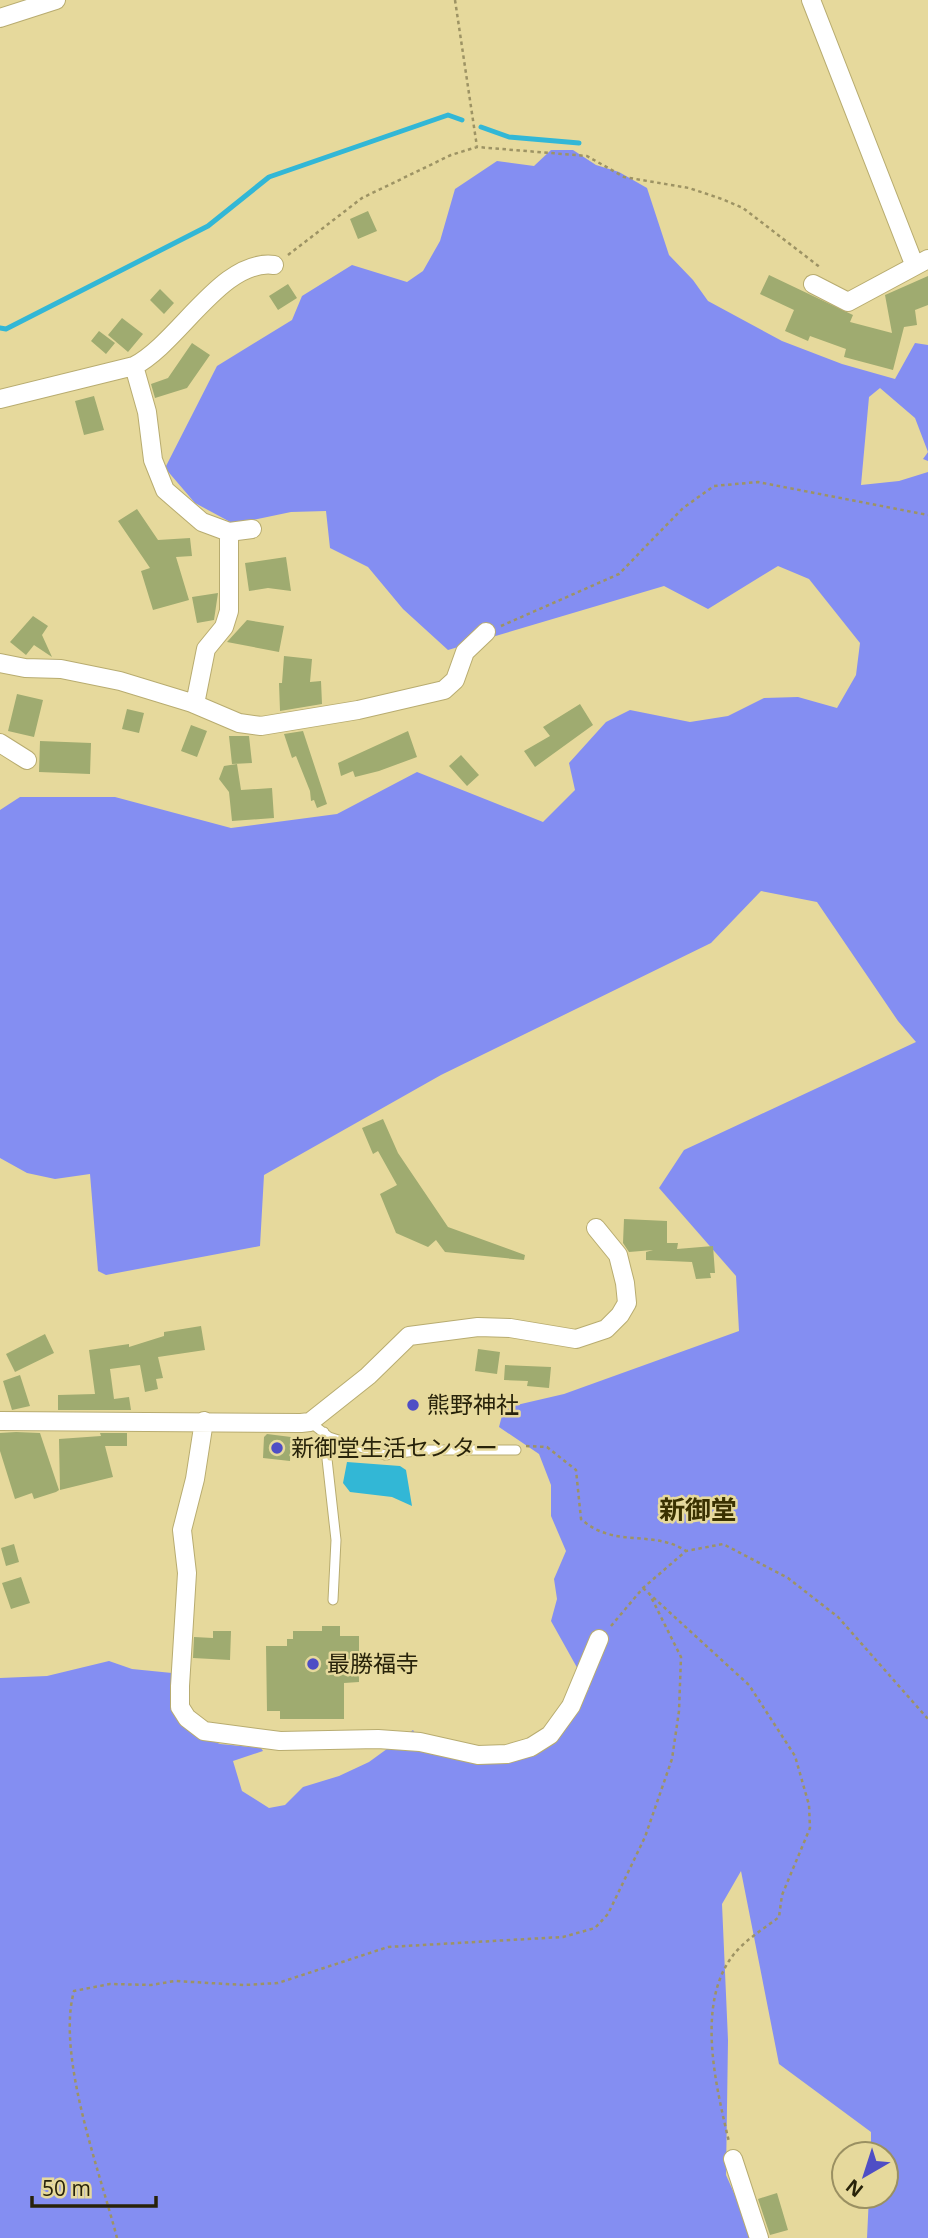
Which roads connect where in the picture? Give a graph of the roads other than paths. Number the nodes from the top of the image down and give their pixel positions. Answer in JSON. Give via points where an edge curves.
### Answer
{"nodes":[{"id":1,"x":56,"y":0,"type":"edge"},
{"id":2,"x":811,"y":0,"type":"edge"},
{"id":3,"x":0,"y":19,"type":"edge"},
{"id":4,"x":921,"y":262,"type":"edge"},
{"id":5,"x":274,"y":265,"type":"road end"},
{"id":6,"x":820,"y":278,"type":"road end"},
{"id":7,"x":134,"y":366,"type":"junction"},
{"id":8,"x":0,"y":399,"type":"edge"},
{"id":9,"x":253,"y":529,"type":"dead end"},
{"id":10,"x":229,"y":532,"type":"junction"},
{"id":11,"x":486,"y":632,"type":"road end"},
{"id":12,"x":0,"y":663,"type":"edge"},
{"id":13,"x":195,"y":704,"type":"junction"},
{"id":14,"x":0,"y":743,"type":"edge"},
{"id":15,"x":27,"y":760,"type":"dead end"},
{"id":16,"x":596,"y":1228,"type":"dead end"},
{"id":17,"x":1,"y":1417,"type":"edge"},
{"id":18,"x":204,"y":1421,"type":"junction"},
{"id":19,"x":317,"y":1427,"type":"junction"},
{"id":20,"x":516,"y":1450,"type":"road end"},
{"id":21,"x":333,"y":1600,"type":"dead end"},
{"id":22,"x":599,"y":1639,"type":"road end"},
{"id":23,"x":733,"y":2159,"type":"road end"},
{"id":24,"x":759,"y":2238,"type":"edge"}],
"edges":[{"from":1,"to":3,"type":"street"},
{"from":2,"to":4,"type":"street"},
{"from":4,"to":6,"type":"street","via":[[848,302]]},
{"from":5,"to":7,"type":"street","via":[[247,267],[229,279],[153,354]]},
{"from":7,"to":8,"type":"street"},
{"from":7,"to":10,"type":"street","via":[[147,412],[153,460],[165,490],[202,522]]},
{"from":9,"to":10,"type":"street"},
{"from":10,"to":13,"type":"street","via":[[229,611],[224,627],[206,649]]},
{"from":11,"to":13,"type":"street","via":[[465,652],[455,680],[432,694],[261,726],[239,723]]},
{"from":12,"to":13,"type":"street","via":[[120,681]]},
{"from":14,"to":15,"type":"street"},
{"from":16,"to":19,"type":"street","via":[[618,1255],[627,1303],[606,1329],[576,1339],[478,1327],[409,1336]]},
{"from":17,"to":18,"type":"street"},
{"from":18,"to":19,"type":"street"},
{"from":18,"to":22,"type":"street","via":[[182,1530],[187,1573],[180,1707],[204,1731],[279,1741],[420,1742],[478,1755],[507,1754],[550,1735],[571,1706]]},
{"from":19,"to":20,"type":"lane","via":[[352,1446],[385,1455],[423,1450]]},
{"from":19,"to":21,"type":"lane","via":[[335,1540]]},
{"from":23,"to":24,"type":"street"}]}
